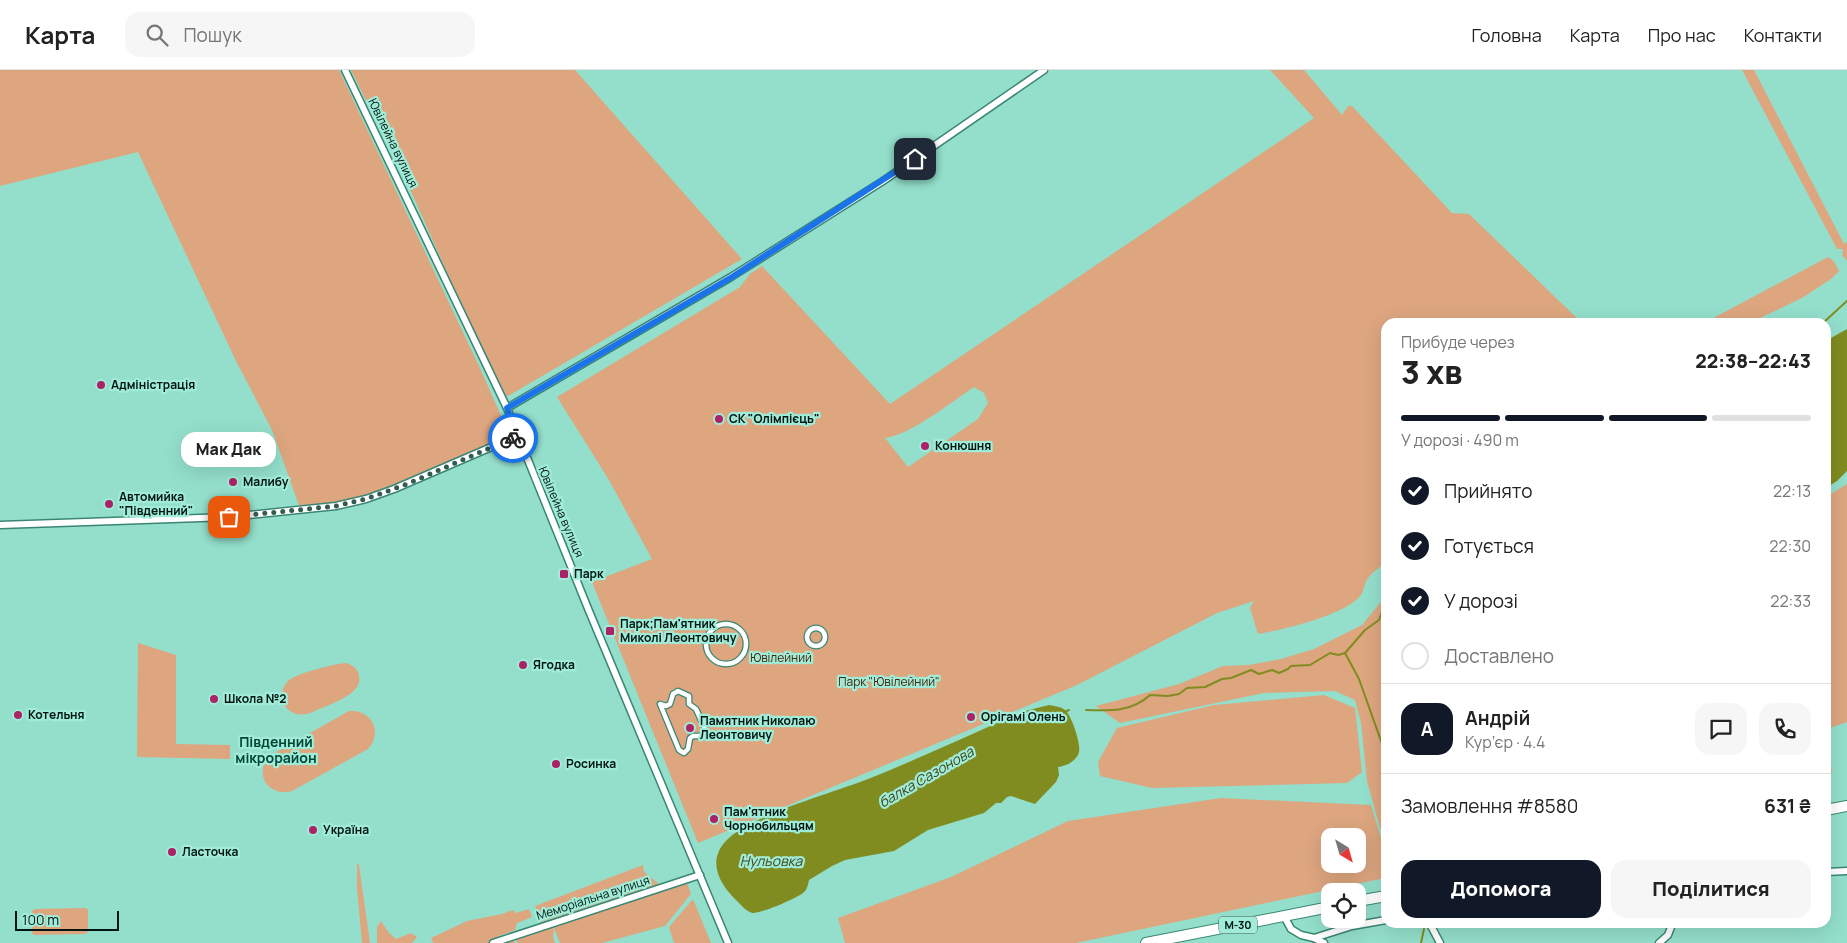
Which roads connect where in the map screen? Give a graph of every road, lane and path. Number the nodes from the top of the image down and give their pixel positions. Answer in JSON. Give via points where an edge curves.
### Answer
{"nodes":[{"id":1,"x":345,"y":70,"type":"edge"},
{"id":2,"x":1044,"y":70,"type":"edge"},
{"id":3,"x":507,"y":408,"type":"junction"},
{"id":4,"x":517,"y":436,"type":"junction"},
{"id":5,"x":0,"y":525,"type":"edge"},
{"id":6,"x":825,"y":640,"type":"joint"},
{"id":7,"x":744,"y":655,"type":"joint"},
{"id":8,"x":682,"y":692,"type":"joint"},
{"id":9,"x":1847,"y":806,"type":"edge"},
{"id":10,"x":1831,"y":809,"type":"edge"},
{"id":11,"x":1847,"y":871,"type":"edge"},
{"id":12,"x":1831,"y":872,"type":"edge"},
{"id":13,"x":700,"y":875,"type":"junction"},
{"id":14,"x":1381,"y":897,"type":"edge"},
{"id":15,"x":1366,"y":900,"type":"edge"},
{"id":16,"x":1321,"y":909,"type":"edge"},
{"id":17,"x":1284,"y":916,"type":"junction"},
{"id":18,"x":1381,"y":921,"type":"edge"},
{"id":19,"x":1432,"y":928,"type":"edge"},
{"id":20,"x":1671,"y":928,"type":"edge"},
{"id":21,"x":1314,"y":938,"type":"junction"},
{"id":22,"x":494,"y":943,"type":"edge"},
{"id":23,"x":728,"y":943,"type":"edge"},
{"id":24,"x":1146,"y":943,"type":"edge"},
{"id":25,"x":1324,"y":943,"type":"edge"},
{"id":26,"x":1440,"y":943,"type":"edge"},
{"id":27,"x":1659,"y":943,"type":"edge"}],
"edges":[{"from":1,"to":3,"type":"street","name":"Ювілейна вулиця"},
{"from":2,"to":3,"type":"street","via":[[891,176],[732,277]]},
{"from":3,"to":4,"type":"street","name":"Ювілейна вулиця"},
{"from":4,"to":5,"type":"street","via":[[394,489],[336,506],[229,517]]},
{"from":4,"to":13,"type":"street","name":"Ювілейна вулиця"},
{"from":6,"to":6,"type":"street","via":[[824,633],[818,628],[810,630],[806,636],[809,644],[816,647]]},
{"from":7,"to":7,"type":"street","via":[[746,637],[741,629],[724,624],[709,634],[707,652],[720,664],[729,665]]},
{"from":8,"to":8,"type":"street","via":[[674,693],[668,706],[660,704],[679,750],[684,753],[690,738],[702,737],[705,732],[696,709],[689,704],[690,698]]},
{"from":9,"to":10,"type":"highway"},
{"from":11,"to":12,"type":"street"},
{"from":13,"to":22,"type":"street","name":"Меморіальна вулиця"},
{"from":13,"to":23,"type":"street","name":"Ювілейна вулиця"},
{"from":14,"to":15,"type":"highway"},
{"from":16,"to":17,"type":"highway","number":"М-30"},
{"from":17,"to":21,"type":"street","via":[[1291,929]]},
{"from":17,"to":24,"type":"highway","number":"М-30"},
{"from":18,"to":21,"type":"street"},
{"from":19,"to":26,"type":"street"},
{"from":20,"to":27,"type":"street","via":[[1668,936]]},
{"from":21,"to":25,"type":"street"}]}
